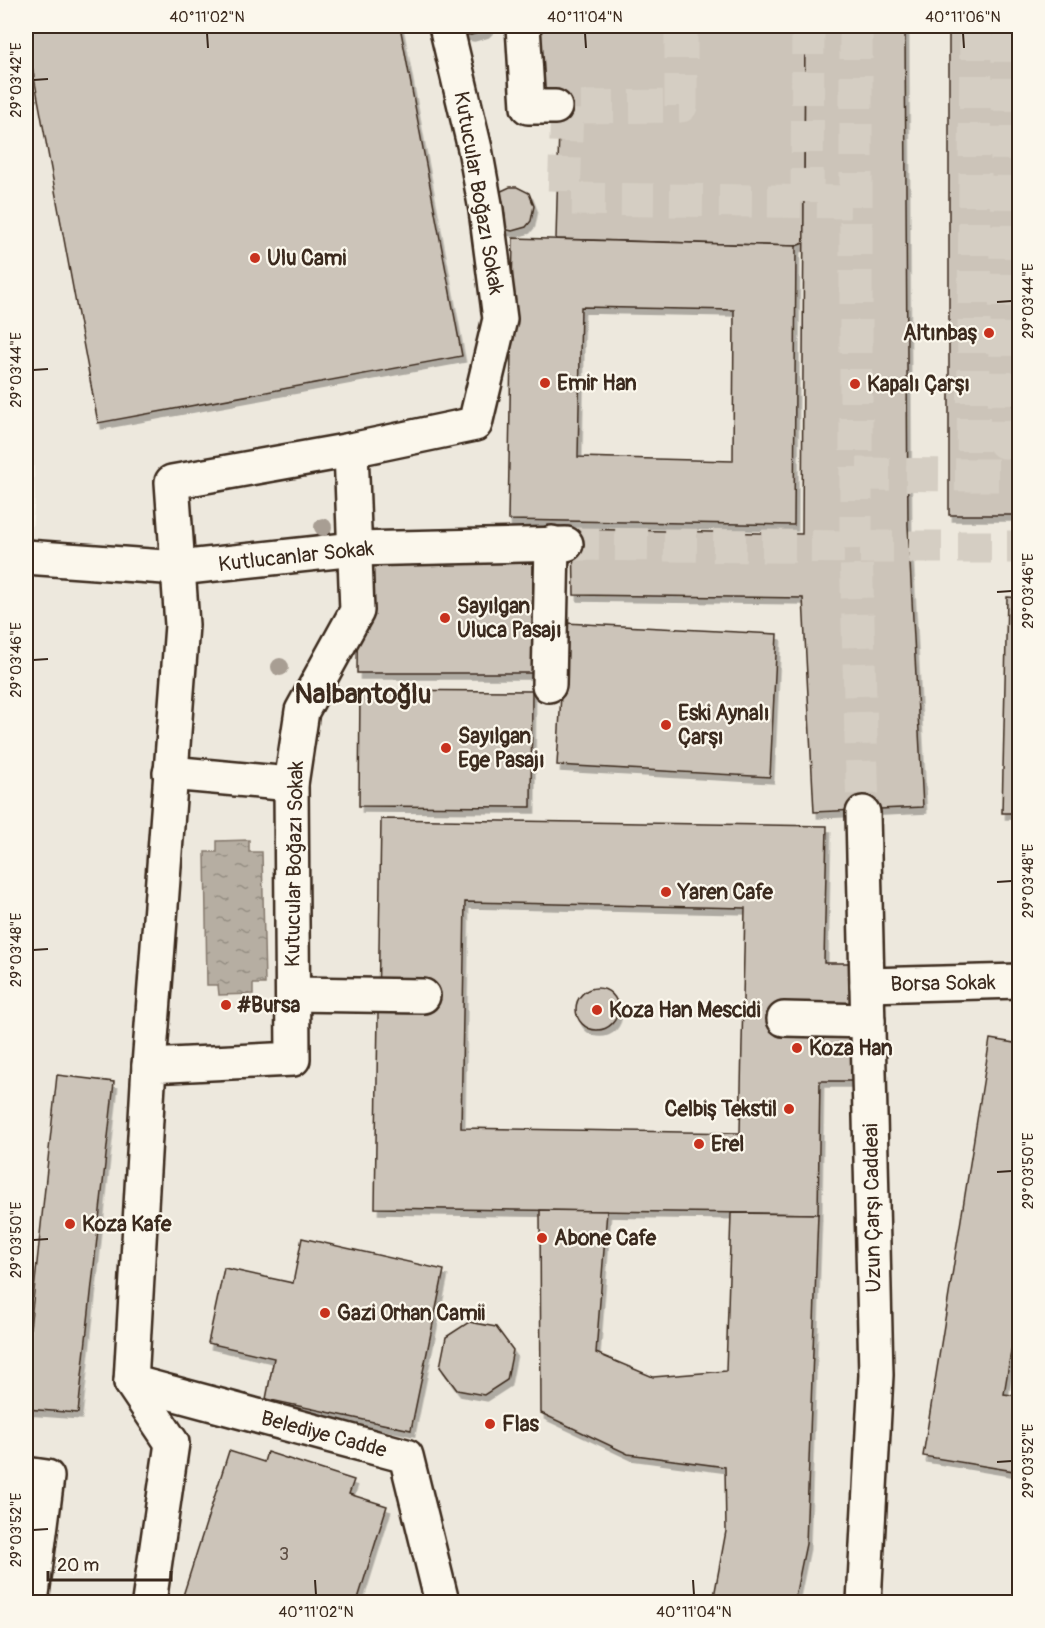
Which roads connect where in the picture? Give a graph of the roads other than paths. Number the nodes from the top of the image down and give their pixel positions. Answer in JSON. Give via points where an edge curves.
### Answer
{"nodes":[{"id":1,"x":447,"y":26,"type":"edge"},
{"id":2,"x":523,"y":26,"type":"edge"},
{"id":3,"x":555,"y":107,"type":"dead end"},
{"id":4,"x":351,"y":450,"type":"junction"},
{"id":5,"x":355,"y":549,"type":"junction"},
{"id":6,"x":26,"y":557,"type":"edge"},
{"id":7,"x":178,"y":568,"type":"junction"},
{"id":8,"x":549,"y":685,"type":"dead end"},
{"id":9,"x":170,"y":773,"type":"junction"},
{"id":10,"x":291,"y":784,"type":"junction"},
{"id":11,"x":863,"y":813,"type":"tunnel mouth"},
{"id":12,"x":1020,"y":981,"type":"edge"},
{"id":13,"x":867,"y":985,"type":"junction"},
{"id":14,"x":293,"y":994,"type":"junction"},
{"id":15,"x":423,"y":996,"type":"dead end"},
{"id":16,"x":784,"y":1019,"type":"dead end"},
{"id":17,"x":868,"y":1021,"type":"junction"},
{"id":18,"x":149,"y":1066,"type":"junction"},
{"id":19,"x":131,"y":1382,"type":"junction"},
{"id":20,"x":26,"y":1474,"type":"edge"},
{"id":21,"x":31,"y":1602,"type":"edge"},
{"id":22,"x":149,"y":1602,"type":"edge"},
{"id":23,"x":442,"y":1602,"type":"edge"},
{"id":24,"x":864,"y":1602,"type":"edge"}],
"edges":[{"from":1,"to":4,"type":"street","name":"Kutucular Boğazı Sokak","via":[[475,149],[500,319],[475,424]]},
{"from":2,"to":3,"type":"street","via":[[528,107]]},
{"from":4,"to":5,"type":"street","name":"Kutucular Boğazı Sokak"},
{"from":4,"to":7,"type":"street","via":[[172,482]]},
{"from":5,"to":7,"type":"street","name":"Kutlucanlar Sokak"},
{"from":5,"to":8,"type":"street","name":"Kutlucanlar Sokak","via":[[559,543]]},
{"from":5,"to":10,"type":"street","name":"Kutucular Boğazı Sokak","via":[[357,611],[302,711]]},
{"from":6,"to":7,"type":"street","name":"Kutlucanlar Sokak"},
{"from":7,"to":9,"type":"street","via":[[182,625]]},
{"from":9,"to":10,"type":"street"},
{"from":9,"to":18,"type":"street"},
{"from":10,"to":14,"type":"street","name":"Kutucular Boğazı Sokak"},
{"from":11,"to":13,"type":"street","name":"Uzun Çarşı Caddeai"},
{"from":12,"to":13,"type":"street","name":"Borsa Sokak"},
{"from":13,"to":17,"type":"street","name":"Uzun Çarşı Caddeai"},
{"from":14,"to":15,"type":"street"},
{"from":14,"to":18,"type":"street","name":"Kutucular Boğazı Sokak","via":[[293,1059]]},
{"from":16,"to":17,"type":"street"},
{"from":17,"to":24,"type":"street","name":"Uzun Çarşı Caddeai","via":[[876,1374]]},
{"from":18,"to":19,"type":"street"},
{"from":19,"to":22,"type":"street","via":[[172,1443]]},
{"from":19,"to":23,"type":"street","name":"Belediye Cadde","via":[[406,1456]]},
{"from":20,"to":21,"type":"street","via":[[47,1477]]}]}
